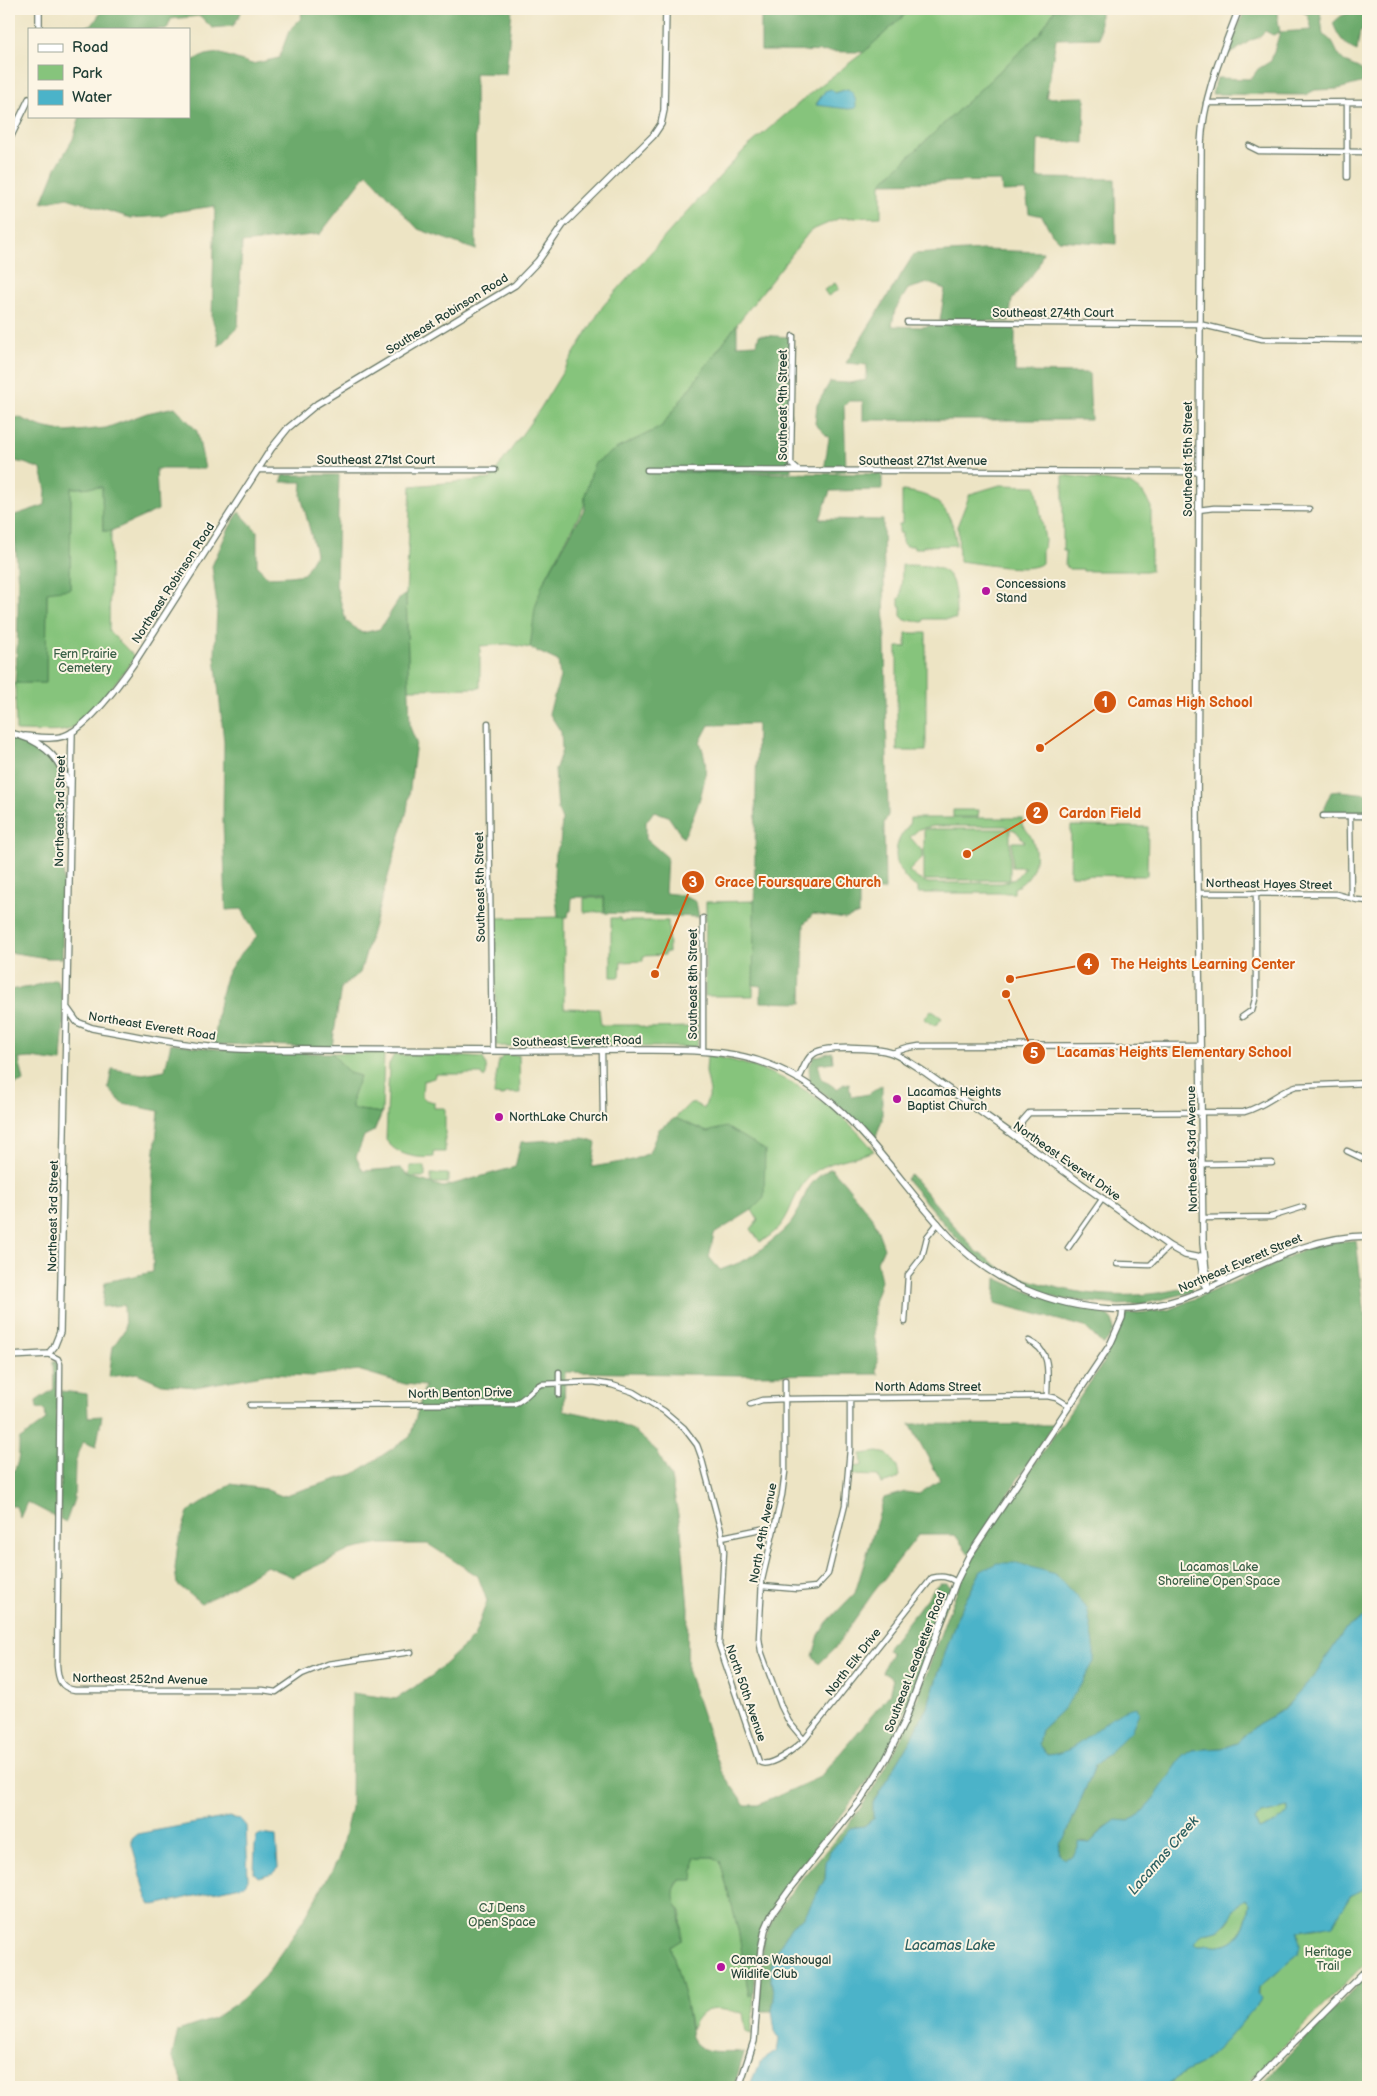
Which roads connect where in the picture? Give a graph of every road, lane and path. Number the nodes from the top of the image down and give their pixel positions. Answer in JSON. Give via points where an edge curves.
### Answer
{"nodes":[{"id":1,"x":39,"y":9,"type":"edge"},
{"id":2,"x":666,"y":9,"type":"edge"},
{"id":3,"x":1239,"y":9,"type":"edge"},
{"id":4,"x":38,"y":28,"type":"edge"},
{"id":5,"x":28,"y":101,"type":"edge"},
{"id":6,"x":1347,"y":102,"type":"junction"},
{"id":7,"x":1368,"y":102,"type":"edge"},
{"id":8,"x":1206,"y":103,"type":"junction"},
{"id":9,"x":9,"y":140,"type":"edge"},
{"id":10,"x":1249,"y":146,"type":"dead end"},
{"id":11,"x":1347,"y":152,"type":"junction"},
{"id":12,"x":1368,"y":152,"type":"edge"},
{"id":13,"x":1347,"y":177,"type":"dead end"},
{"id":14,"x":907,"y":322,"type":"dead end"},
{"id":15,"x":1199,"y":324,"type":"junction"},
{"id":16,"x":792,"y":336,"type":"dead end"},
{"id":17,"x":1368,"y":340,"type":"edge"},
{"id":18,"x":257,"y":470,"type":"junction"},
{"id":19,"x":494,"y":470,"type":"dead end"},
{"id":20,"x":647,"y":470,"type":"dead end"},
{"id":21,"x":799,"y":471,"type":"junction"},
{"id":22,"x":1198,"y":472,"type":"junction"},
{"id":23,"x":1309,"y":509,"type":"dead end"},
{"id":24,"x":1198,"y":510,"type":"junction"},
{"id":25,"x":488,"y":723,"type":"dead end"},
{"id":26,"x":72,"y":732,"type":"junction"},
{"id":27,"x":9,"y":733,"type":"edge"},
{"id":28,"x":25,"y":736,"type":"junction"},
{"id":29,"x":69,"y":794,"type":"junction"},
{"id":30,"x":1197,"y":815,"type":"joint"},
{"id":31,"x":1323,"y":816,"type":"dead end"},
{"id":32,"x":1350,"y":816,"type":"junction"},
{"id":33,"x":1368,"y":816,"type":"edge"},
{"id":34,"x":1200,"y":893,"type":"junction"},
{"id":35,"x":1256,"y":893,"type":"junction"},
{"id":36,"x":1351,"y":898,"type":"junction"},
{"id":37,"x":1368,"y":901,"type":"edge"},
{"id":38,"x":703,"y":918,"type":"dead end"},
{"id":39,"x":68,"y":1008,"type":"junction"},
{"id":40,"x":1242,"y":1017,"type":"dead end"},
{"id":41,"x":1200,"y":1045,"type":"junction"},
{"id":42,"x":242,"y":1049,"type":"joint"},
{"id":43,"x":602,"y":1050,"type":"junction"},
{"id":44,"x":492,"y":1051,"type":"junction"},
{"id":45,"x":703,"y":1051,"type":"junction"},
{"id":46,"x":892,"y":1053,"type":"junction"},
{"id":47,"x":798,"y":1079,"type":"junction"},
{"id":48,"x":1368,"y":1083,"type":"edge"},
{"id":49,"x":1202,"y":1112,"type":"junction"},
{"id":50,"x":603,"y":1116,"type":"dead end"},
{"id":51,"x":1018,"y":1139,"type":"junction"},
{"id":52,"x":1347,"y":1151,"type":"dead end"},
{"id":53,"x":878,"y":1152,"type":"joint"},
{"id":54,"x":1368,"y":1160,"type":"edge"},
{"id":55,"x":1272,"y":1163,"type":"dead end"},
{"id":56,"x":1203,"y":1164,"type":"junction"},
{"id":57,"x":1103,"y":1198,"type":"junction"},
{"id":58,"x":1303,"y":1207,"type":"dead end"},
{"id":59,"x":1204,"y":1218,"type":"junction"},
{"id":60,"x":938,"y":1223,"type":"junction"},
{"id":61,"x":1368,"y":1236,"type":"edge"},
{"id":62,"x":1204,"y":1243,"type":"junction"},
{"id":63,"x":1169,"y":1246,"type":"junction"},
{"id":64,"x":1068,"y":1248,"type":"dead end"},
{"id":65,"x":1200,"y":1258,"type":"junction"},
{"id":66,"x":1117,"y":1264,"type":"dead end"},
{"id":67,"x":1206,"y":1272,"type":"junction"},
{"id":68,"x":1228,"y":1280,"type":"junction"},
{"id":69,"x":1208,"y":1290,"type":"junction"},
{"id":70,"x":1123,"y":1309,"type":"junction"},
{"id":71,"x":905,"y":1322,"type":"dead end"},
{"id":72,"x":1029,"y":1342,"type":"dead end"},
{"id":73,"x":48,"y":1354,"type":"junction"},
{"id":74,"x":9,"y":1356,"type":"edge"},
{"id":75,"x":559,"y":1372,"type":"dead end"},
{"id":76,"x":785,"y":1380,"type":"dead end"},
{"id":77,"x":559,"y":1382,"type":"junction"},
{"id":78,"x":559,"y":1395,"type":"dead end"},
{"id":79,"x":1047,"y":1396,"type":"junction"},
{"id":80,"x":850,"y":1398,"type":"junction"},
{"id":81,"x":785,"y":1399,"type":"junction"},
{"id":82,"x":750,"y":1404,"type":"dead end"},
{"id":83,"x":250,"y":1405,"type":"dead end"},
{"id":84,"x":1069,"y":1406,"type":"junction"},
{"id":85,"x":773,"y":1530,"type":"junction"},
{"id":86,"x":722,"y":1537,"type":"junction"},
{"id":87,"x":956,"y":1582,"type":"junction"},
{"id":88,"x":762,"y":1586,"type":"junction"},
{"id":89,"x":411,"y":1652,"type":"dead end"},
{"id":90,"x":804,"y":1740,"type":"junction"},
{"id":91,"x":762,"y":1764,"type":"joint"},
{"id":92,"x":1368,"y":1968,"type":"edge"},
{"id":93,"x":739,"y":2087,"type":"edge"},
{"id":94,"x":1249,"y":2087,"type":"edge"}],
"edges":[{"from":1,"to":4,"type":"street"},
{"from":2,"to":18,"type":"street","name":"Southeast Robinson Road","via":[[664,110],[661,124],[653,136],[564,225],[515,285],[317,404],[288,428]]},
{"from":3,"to":8,"type":"street","name":"Southeast 15th Street"},
{"from":5,"to":9,"type":"street"},
{"from":6,"to":7,"type":"street"},
{"from":6,"to":8,"type":"street"},
{"from":6,"to":11,"type":"street"},
{"from":8,"to":15,"type":"street","name":"Southeast 15th Street","via":[[1201,144]]},
{"from":10,"to":11,"type":"street","via":[[1259,151]]},
{"from":11,"to":12,"type":"street"},
{"from":11,"to":13,"type":"street"},
{"from":14,"to":15,"type":"street","name":"Southeast 274th Court"},
{"from":15,"to":17,"type":"street","name":"Southeast 274th Court","via":[[1262,339]]},
{"from":15,"to":22,"type":"street","name":"Southeast 15th Street"},
{"from":16,"to":21,"type":"street","name":"Southeast 9th Street","via":[[791,464]]},
{"from":18,"to":19,"type":"street","name":"Southeast 271st Court"},
{"from":18,"to":26,"type":"street","name":"Northeast Robinson Road","via":[[118,686]]},
{"from":20,"to":21,"type":"street","name":"Southeast 271st Avenue"},
{"from":21,"to":22,"type":"street","name":"Southeast 271st Avenue"},
{"from":22,"to":24,"type":"street","name":"Southeast 15th Street"},
{"from":23,"to":24,"type":"street"},
{"from":24,"to":30,"type":"street","name":"Southeast 15th Street"},
{"from":25,"to":44,"type":"street","name":"Southeast 5th Street"},
{"from":26,"to":28,"type":"street","name":"Northeast Robinson Road","via":[[58,738]]},
{"from":26,"to":29,"type":"street","name":"Northeast 3rd Street"},
{"from":27,"to":28,"type":"street"},
{"from":28,"to":29,"type":"street","via":[[54,756],[65,775]]},
{"from":29,"to":39,"type":"street","name":"Northeast 3rd Street"},
{"from":30,"to":34,"type":"street","name":"Northeast 43rd Avenue"},
{"from":31,"to":32,"type":"street"},
{"from":32,"to":33,"type":"street"},
{"from":32,"to":36,"type":"street"},
{"from":34,"to":35,"type":"street","name":"Northeast Hayes Street"},
{"from":34,"to":41,"type":"street","name":"Northeast 43rd Avenue"},
{"from":35,"to":36,"type":"street","name":"Northeast Hayes Street","via":[[1336,894]]},
{"from":35,"to":40,"type":"street","via":[[1256,996],[1252,1010]]},
{"from":36,"to":37,"type":"street","name":"Northeast Hayes Street"},
{"from":38,"to":45,"type":"street","name":"Southeast 8th Street"},
{"from":39,"to":42,"type":"street","name":"Northeast Everett Road","via":[[77,1022],[92,1028],[206,1047]]},
{"from":39,"to":73,"type":"street","name":"Northeast 3rd Street","via":[[61,1324],[59,1339]]},
{"from":41,"to":46,"type":"street","via":[[919,1046]]},
{"from":41,"to":49,"type":"street","name":"Northeast 43rd Avenue"},
{"from":42,"to":44,"type":"street","name":"Southeast Everett Road"},
{"from":43,"to":44,"type":"street","name":"Southeast Everett Road"},
{"from":43,"to":45,"type":"street","name":"Southeast Everett Road"},
{"from":43,"to":50,"type":"street"},
{"from":45,"to":47,"type":"street","name":"Southeast Everett Road","via":[[756,1060]]},
{"from":46,"to":47,"type":"street","name":"Northeast Everett Drive","via":[[863,1050],[817,1052],[811,1056]]},
{"from":46,"to":51,"type":"street","name":"Northeast Everett Drive","via":[[926,1073]]},
{"from":47,"to":53,"type":"street","name":"Southeast Everett Road","via":[[837,1107]]},
{"from":48,"to":49,"type":"street","via":[[1296,1086],[1250,1110]]},
{"from":49,"to":51,"type":"street","via":[[1029,1113],[1022,1121]]},
{"from":49,"to":56,"type":"street","name":"Northeast 43rd Avenue"},
{"from":51,"to":57,"type":"street","name":"Northeast Everett Drive"},
{"from":52,"to":54,"type":"street"},
{"from":53,"to":60,"type":"street","name":"Northeast Everett Street"},
{"from":55,"to":56,"type":"street"},
{"from":56,"to":59,"type":"street","name":"Northeast 43rd Avenue"},
{"from":57,"to":63,"type":"street","name":"Northeast Everett Drive"},
{"from":57,"to":64,"type":"street"},
{"from":58,"to":59,"type":"street","via":[[1271,1217]]},
{"from":59,"to":62,"type":"street","name":"Northeast 43rd Avenue"},
{"from":60,"to":70,"type":"street","name":"Northeast Everett Street","via":[[975,1260],[1019,1287],[1074,1304]]},
{"from":60,"to":71,"type":"street","via":[[927,1236],[922,1257],[908,1275]]},
{"from":61,"to":68,"type":"street","name":"Northeast Everett Street","via":[[1310,1244]]},
{"from":62,"to":65,"type":"street","name":"Northeast 43rd Avenue"},
{"from":62,"to":67,"type":"street","name":"Northeast 43rd Avenue"},
{"from":63,"to":65,"type":"street","name":"Northeast Everett Drive","via":[[1185,1255]]},
{"from":63,"to":66,"type":"street","via":[[1150,1265]]},
{"from":65,"to":69,"type":"street","name":"Northeast 43rd Avenue"},
{"from":67,"to":68,"type":"street"},
{"from":67,"to":69,"type":"street","name":"Northeast 43rd Avenue"},
{"from":68,"to":69,"type":"street","name":"Northeast Everett Street"},
{"from":69,"to":70,"type":"street","name":"Northeast Everett Street","via":[[1168,1303]]},
{"from":70,"to":84,"type":"street","name":"Southeast Leadbetter Road","via":[[1113,1340]]},
{"from":72,"to":79,"type":"street","via":[[1040,1347],[1046,1358]]},
{"from":73,"to":74,"type":"street"},
{"from":73,"to":89,"type":"street","name":"Northeast 252nd Avenue","via":[[58,1359],[60,1364],[57,1665],[64,1687],[75,1690],[276,1692],[302,1674],[327,1664]]},
{"from":75,"to":77,"type":"street"},
{"from":76,"to":81,"type":"street","name":"North 49th Avenue"},
{"from":77,"to":78,"type":"street"},
{"from":77,"to":83,"type":"street","name":"North Benton Drive","via":[[536,1386],[525,1399],[514,1404]]},
{"from":77,"to":86,"type":"street","name":"North Benton Drive","via":[[593,1382],[624,1388],[650,1402],[684,1428],[702,1456]]},
{"from":79,"to":80,"type":"street","name":"North Adams Street"},
{"from":79,"to":84,"type":"street","name":"North Adams Street"},
{"from":80,"to":81,"type":"street","name":"North Adams Street"},
{"from":80,"to":88,"type":"street","via":[[848,1490],[828,1574],[816,1587]]},
{"from":81,"to":82,"type":"street","name":"North Adams Street"},
{"from":81,"to":85,"type":"street","name":"North 49th Avenue","via":[[785,1472]]},
{"from":84,"to":87,"type":"street","name":"Southeast Leadbetter Road","via":[[985,1531]]},
{"from":85,"to":86,"type":"street","via":[[761,1529]]},
{"from":85,"to":88,"type":"street","name":"North 49th Avenue"},
{"from":86,"to":91,"type":"street","name":"North 50th Avenue","via":[[724,1561],[719,1645]]},
{"from":87,"to":90,"type":"street","name":"North Elk Drive","via":[[940,1576],[932,1578]]},
{"from":87,"to":93,"type":"street","name":"Southeast Leadbetter Road","via":[[904,1723],[886,1759],[861,1800],[776,1908],[765,1930],[754,2042]]},
{"from":88,"to":90,"type":"street","name":"North 49th Avenue","via":[[761,1651],[789,1722]]},
{"from":90,"to":91,"type":"street","name":"North Elk Drive","via":[[791,1751]]},
{"from":92,"to":94,"type":"street"}]}
